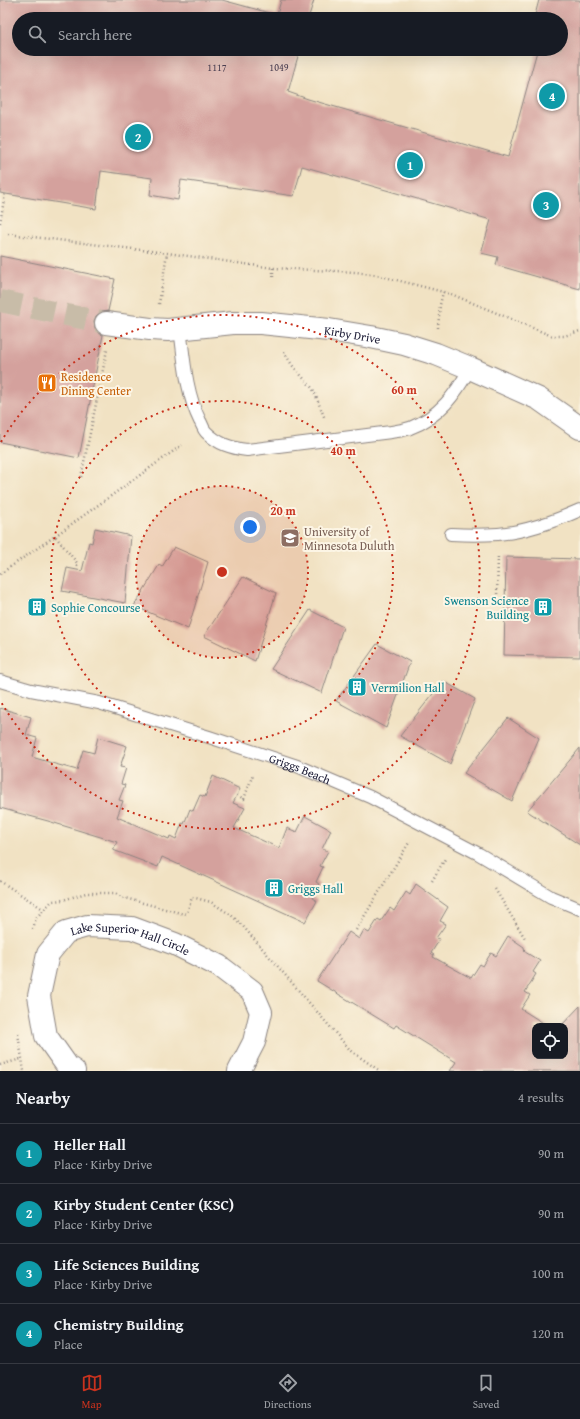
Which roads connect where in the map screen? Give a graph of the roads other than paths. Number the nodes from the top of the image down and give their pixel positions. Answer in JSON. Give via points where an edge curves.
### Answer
{"nodes":[{"id":1,"x":180,"y":328,"type":"junction"},
{"id":2,"x":107,"y":333,"type":"tunnel mouth"},
{"id":3,"x":470,"y":368,"type":"junction"},
{"id":4,"x":580,"y":428,"type":"edge"},
{"id":5,"x":580,"y":510,"type":"edge"},
{"id":6,"x":452,"y":534,"type":"dead end"},
{"id":7,"x":0,"y":681,"type":"edge"},
{"id":8,"x":580,"y":909,"type":"edge"},
{"id":9,"x":74,"y":1071,"type":"edge"},
{"id":10,"x":239,"y":1071,"type":"edge"}],
"edges":[{"from":1,"to":2,"type":"street","name":"Kirby Drive"},
{"from":1,"to":3,"type":"street","name":"Kirby Drive","via":[[261,323],[329,330],[404,344]]},
{"from":1,"to":3,"type":"lane","via":[[188,386],[195,410],[205,431],[231,448],[247,450],[410,428],[448,403]]},
{"from":3,"to":4,"type":"street","name":"Kirby Drive","via":[[539,399]]},
{"from":5,"to":6,"type":"lane","via":[[558,520],[519,531],[499,534]]},
{"from":7,"to":8,"type":"lane","name":"Griggs Beach","via":[[31,690],[99,703],[297,766],[370,797],[479,854],[551,897]]},
{"from":9,"to":10,"type":"street","name":"Lake Superior Hall Circle","via":[[68,1067],[46,1036],[39,996],[48,954],[66,932],[87,926],[132,928],[175,944],[220,966],[252,991],[262,1012],[254,1042]]}]}
